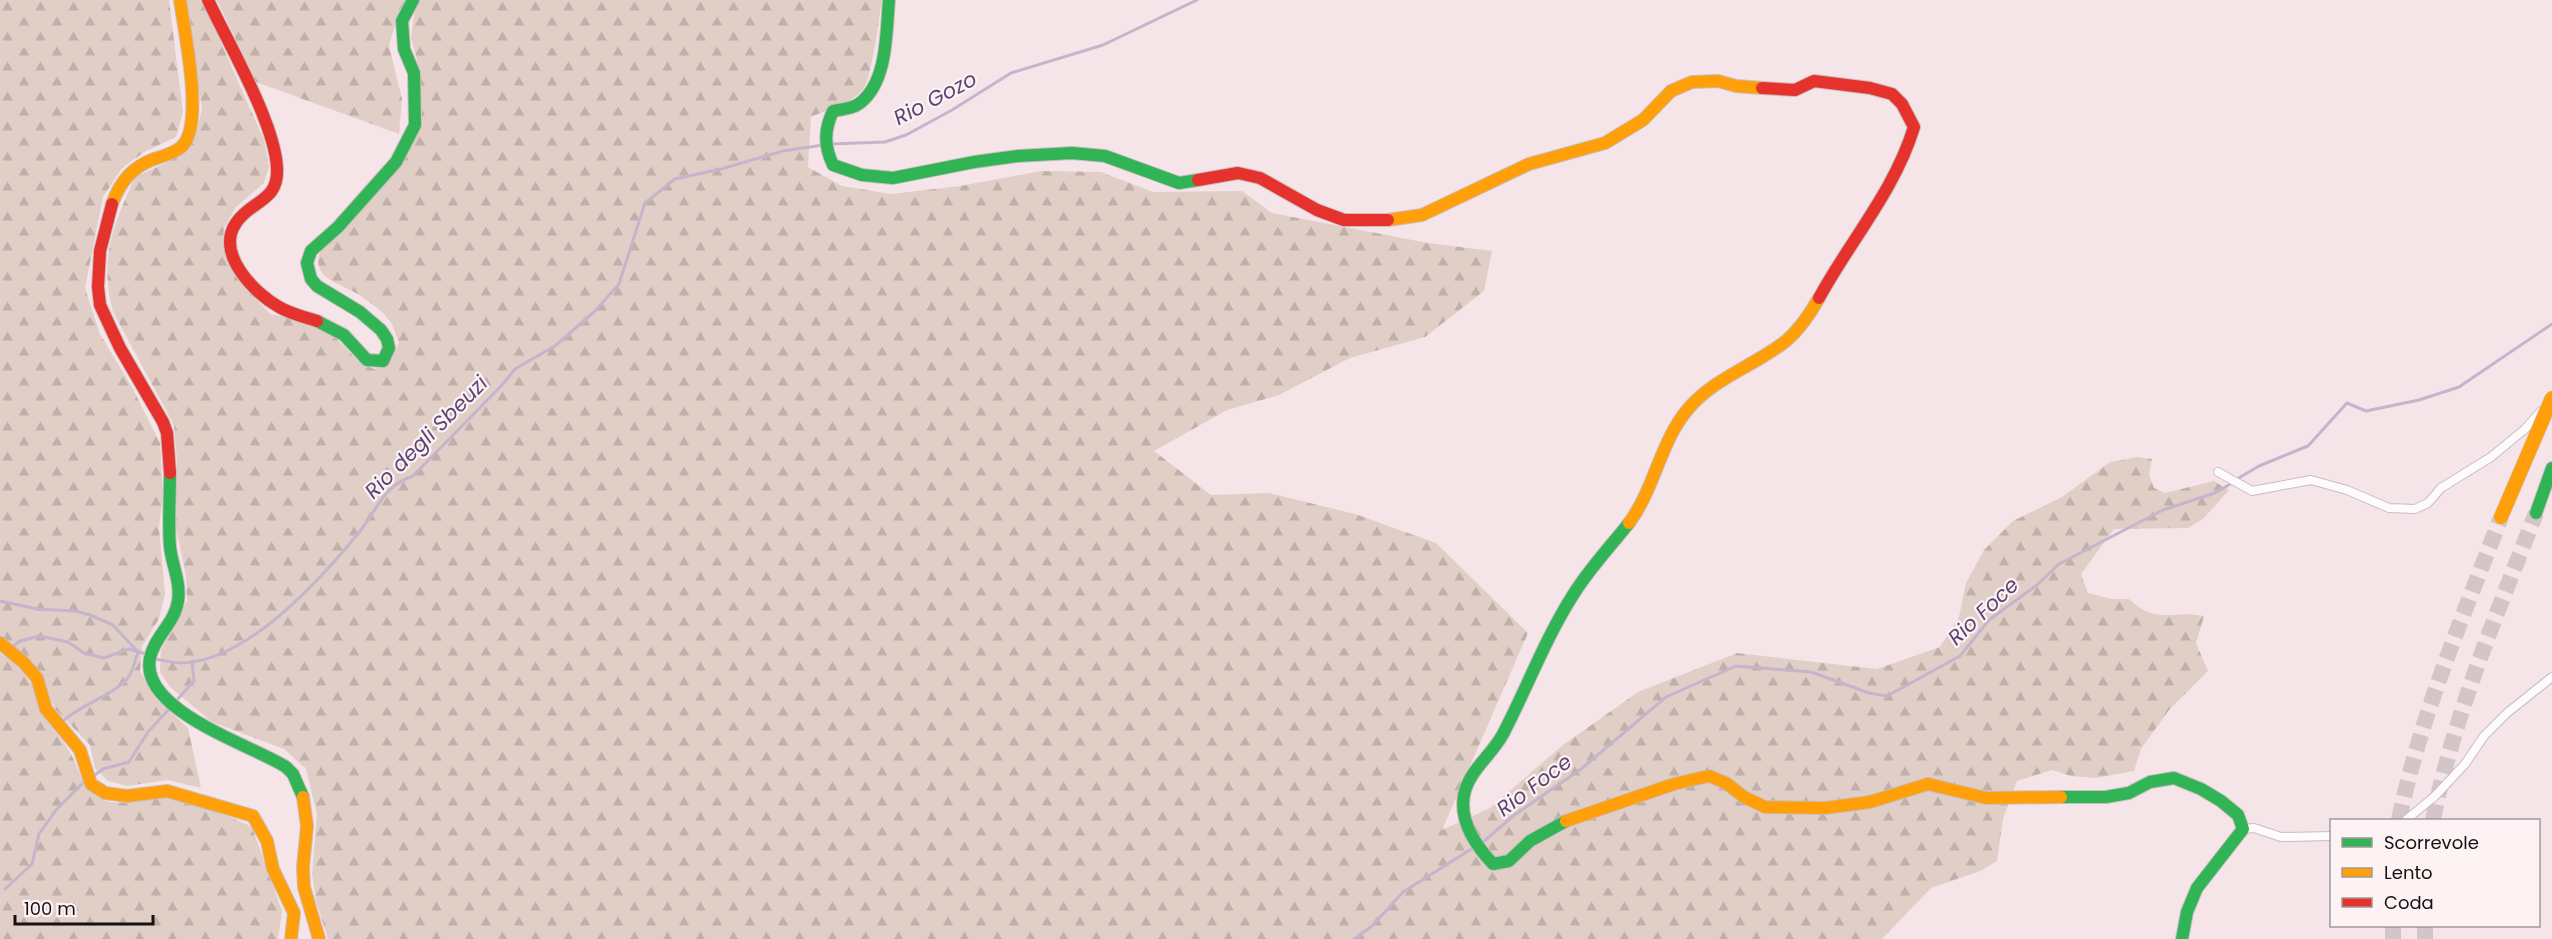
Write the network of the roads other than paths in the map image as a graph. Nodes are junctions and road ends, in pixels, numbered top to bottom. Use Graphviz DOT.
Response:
graph roads {
  1 [pos="180,0"];
  2 [pos="208,0"];
  3 [pos="414,0"];
  4 [pos="889,0"];
  5 [pos="2552,399"];
  6 [pos="2552,468"];
  7 [pos="2218,472"];
  8 [pos="2535,513"];
  9 [pos="2501,517"];
  10 [pos="0,643"];
  11 [pos="2552,677"];
  12 [pos="2407,819"];
  13 [pos="2243,829"];
  14 [pos="2330,836"];
  15 [pos="291,939"];
  16 [pos="318,939"];
  17 [pos="2182,939"];
  1 -- 16 [label="main road"];
  2 -- 3 [label="main road"];
  4 -- 13 [label="main road"];
  5 -- 7 [label="street"];
  5 -- 9 [label="main road, bridge"];
  6 -- 8 [label="main road"];
  10 -- 15 [label="main road"];
  11 -- 12 [label="street"];
  13 -- 14 [label="street"];
  13 -- 17 [label="main road"];
}
